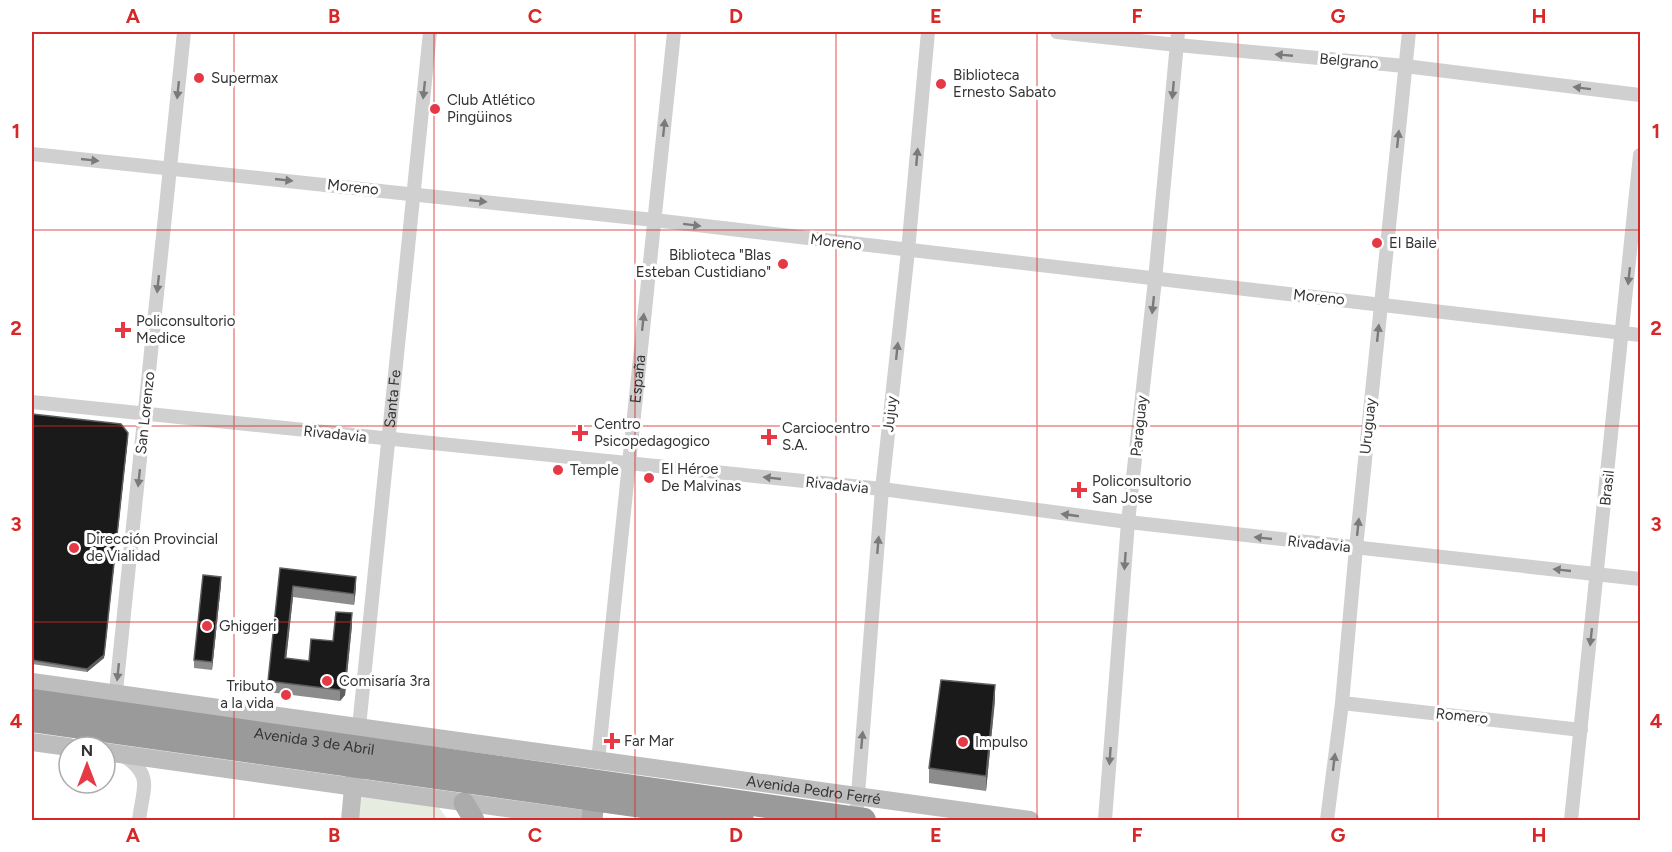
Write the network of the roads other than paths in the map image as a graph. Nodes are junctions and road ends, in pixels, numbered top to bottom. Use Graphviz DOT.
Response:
graph roads {
  1 [pos="184,32"];
  2 [pos="430,32"];
  3 [pos="674,32"];
  4 [pos="928,32"];
  5 [pos="1057,32"];
  6 [pos="1409,32"];
  7 [pos="1177,38"];
  8 [pos="1405,66"];
  9 [pos="1641,96"];
  10 [pos="32,154"];
  11 [pos="1641,155"];
  12 [pos="170,168"];
  13 [pos="414,194"];
  14 [pos="654,220"];
  15 [pos="908,251"];
  16 [pos="1155,280"];
  17 [pos="1382,304"];
  18 [pos="1623,333"];
  19 [pos="1641,335"];
  20 [pos="32,402"];
  21 [pos="146,415"];
  22 [pos="388,440"];
  23 [pos="628,464"];
  24 [pos="882,489"];
  25 [pos="1128,522"];
  26 [pos="1356,548"];
  27 [pos="1598,574"];
  28 [pos="1641,579"];
  29 [pos="32,682"];
  30 [pos="32,701"];
  31 [pos="1342,703"];
  32 [pos="32,720"];
  33 [pos="114,730"];
  34 [pos="1581,730"];
  35 [pos="32,742"];
  36 [pos="57,745"];
  37 [pos="356,757"];
  38 [pos="594,796"];
  39 [pos="469,812"];
  40 [pos="858,815"];
  41 [pos="138,820"];
  42 [pos="350,820"];
  43 [pos="742,820"];
  44 [pos="1030,820"];
  45 [pos="1105,820"];
  46 [pos="1327,820"];
  47 [pos="1571,820"];
  1 -- 12 [label="street, San Lorenzo, one-way"];
  2 -- 13 [label="street, Santa Fe, one-way"];
  14 -- 3 [label="street, España, one-way"];
  15 -- 4 [label="street, Jujuy, one-way"];
  5 -- 7 [label="street, Belgrano"];
  6 -- 8 [label="street, Uruguay"];
  8 -- 7 [label="street, Belgrano, one-way"];
  7 -- 16 [label="street, Paraguay, one-way"];
  9 -- 8 [label="street, Belgrano, one-way"];
  17 -- 8 [label="street, Uruguay, one-way"];
  10 -- 12 [label="street, Moreno, one-way"];
  11 -- 18 [label="street, Brasil, one-way"];
  12 -- 13 [label="street, Moreno, one-way"];
  12 -- 21 [label="street, San Lorenzo, one-way"];
  13 -- 14 [label="street, Moreno, one-way"];
  13 -- 22 [label="street, Santa Fe"];
  14 -- 15 [label="street, Moreno, one-way"];
  23 -- 14 [label="street, España, one-way"];
  15 -- 16 [label="street, Moreno"];
  24 -- 15 [label="street, Jujuy, one-way"];
  16 -- 17 [label="street, Moreno"];
  16 -- 25 [label="street, Paraguay, one-way"];
  17 -- 18 [label="street, Moreno"];
  26 -- 17 [label="street, Uruguay, one-way"];
  18 -- 19 [label="street, Moreno"];
  18 -- 27 [label="street, Brasil"];
  20 -- 21 [label="street, Rivadavia"];
  21 -- 22 [label="street, Rivadavia"];
  21 -- 33 [label="street, San Lorenzo, one-way"];
  22 -- 23 [label="street, Rivadavia"];
  22 -- 37 [label="street, Santa Fe"];
  24 -- 23 [label="street, Rivadavia, one-way"];
  23 -- 38 [label="street, España"];
  25 -- 24 [label="street, Rivadavia, one-way"];
  40 -- 24 [label="street, Jujuy, one-way"];
  26 -- 25 [label="street, Rivadavia, one-way"];
  25 -- 45 [label="street, Paraguay, one-way"];
  27 -- 26 [label="street, Rivadavia, one-way"];
  26 -- 31 [label="street, Uruguay"];
  27 -- 28 [label="street, Rivadavia"];
  27 -- 34 [label="street, Brasil, one-way"];
  29 -- 33 [label="main road, Avenida 3 de Abril"];
  30 -- 33 [label="highway, Avenida 3 de Abril"];
  31 -- 34 [label="street, Romero"];
  46 -- 31 [label="street, Uruguay, one-way"];
  32 -- 33 [label="highway, Avenida 3 de Abril"];
  33 -- 37 [label="highway, Avenida 3 de Abril"];
  33 -- 37 [label="main road, Avenida 3 de Abril"];
  33 -- 41 [label="street"];
  34 -- 47 [label="street, Brasil"];
  35 -- 36 [label="main road"];
  37 -- 38 [label="highway, Avenida 3 de Abril"];
  37 -- 38 [label="main road"];
  37 -- 39 [label="main road, Avenida 3 de Abril"];
  37 -- 42 [label="main road"];
  38 -- 39 [label="main road, Avenida 3 de Abril"];
  38 -- 40 [label="highway, Avenida Pedro Ferré"];
  38 -- 43 [label="highway"];
  40 -- 44 [label="main road, Avenida Pedro Ferré"];
}
